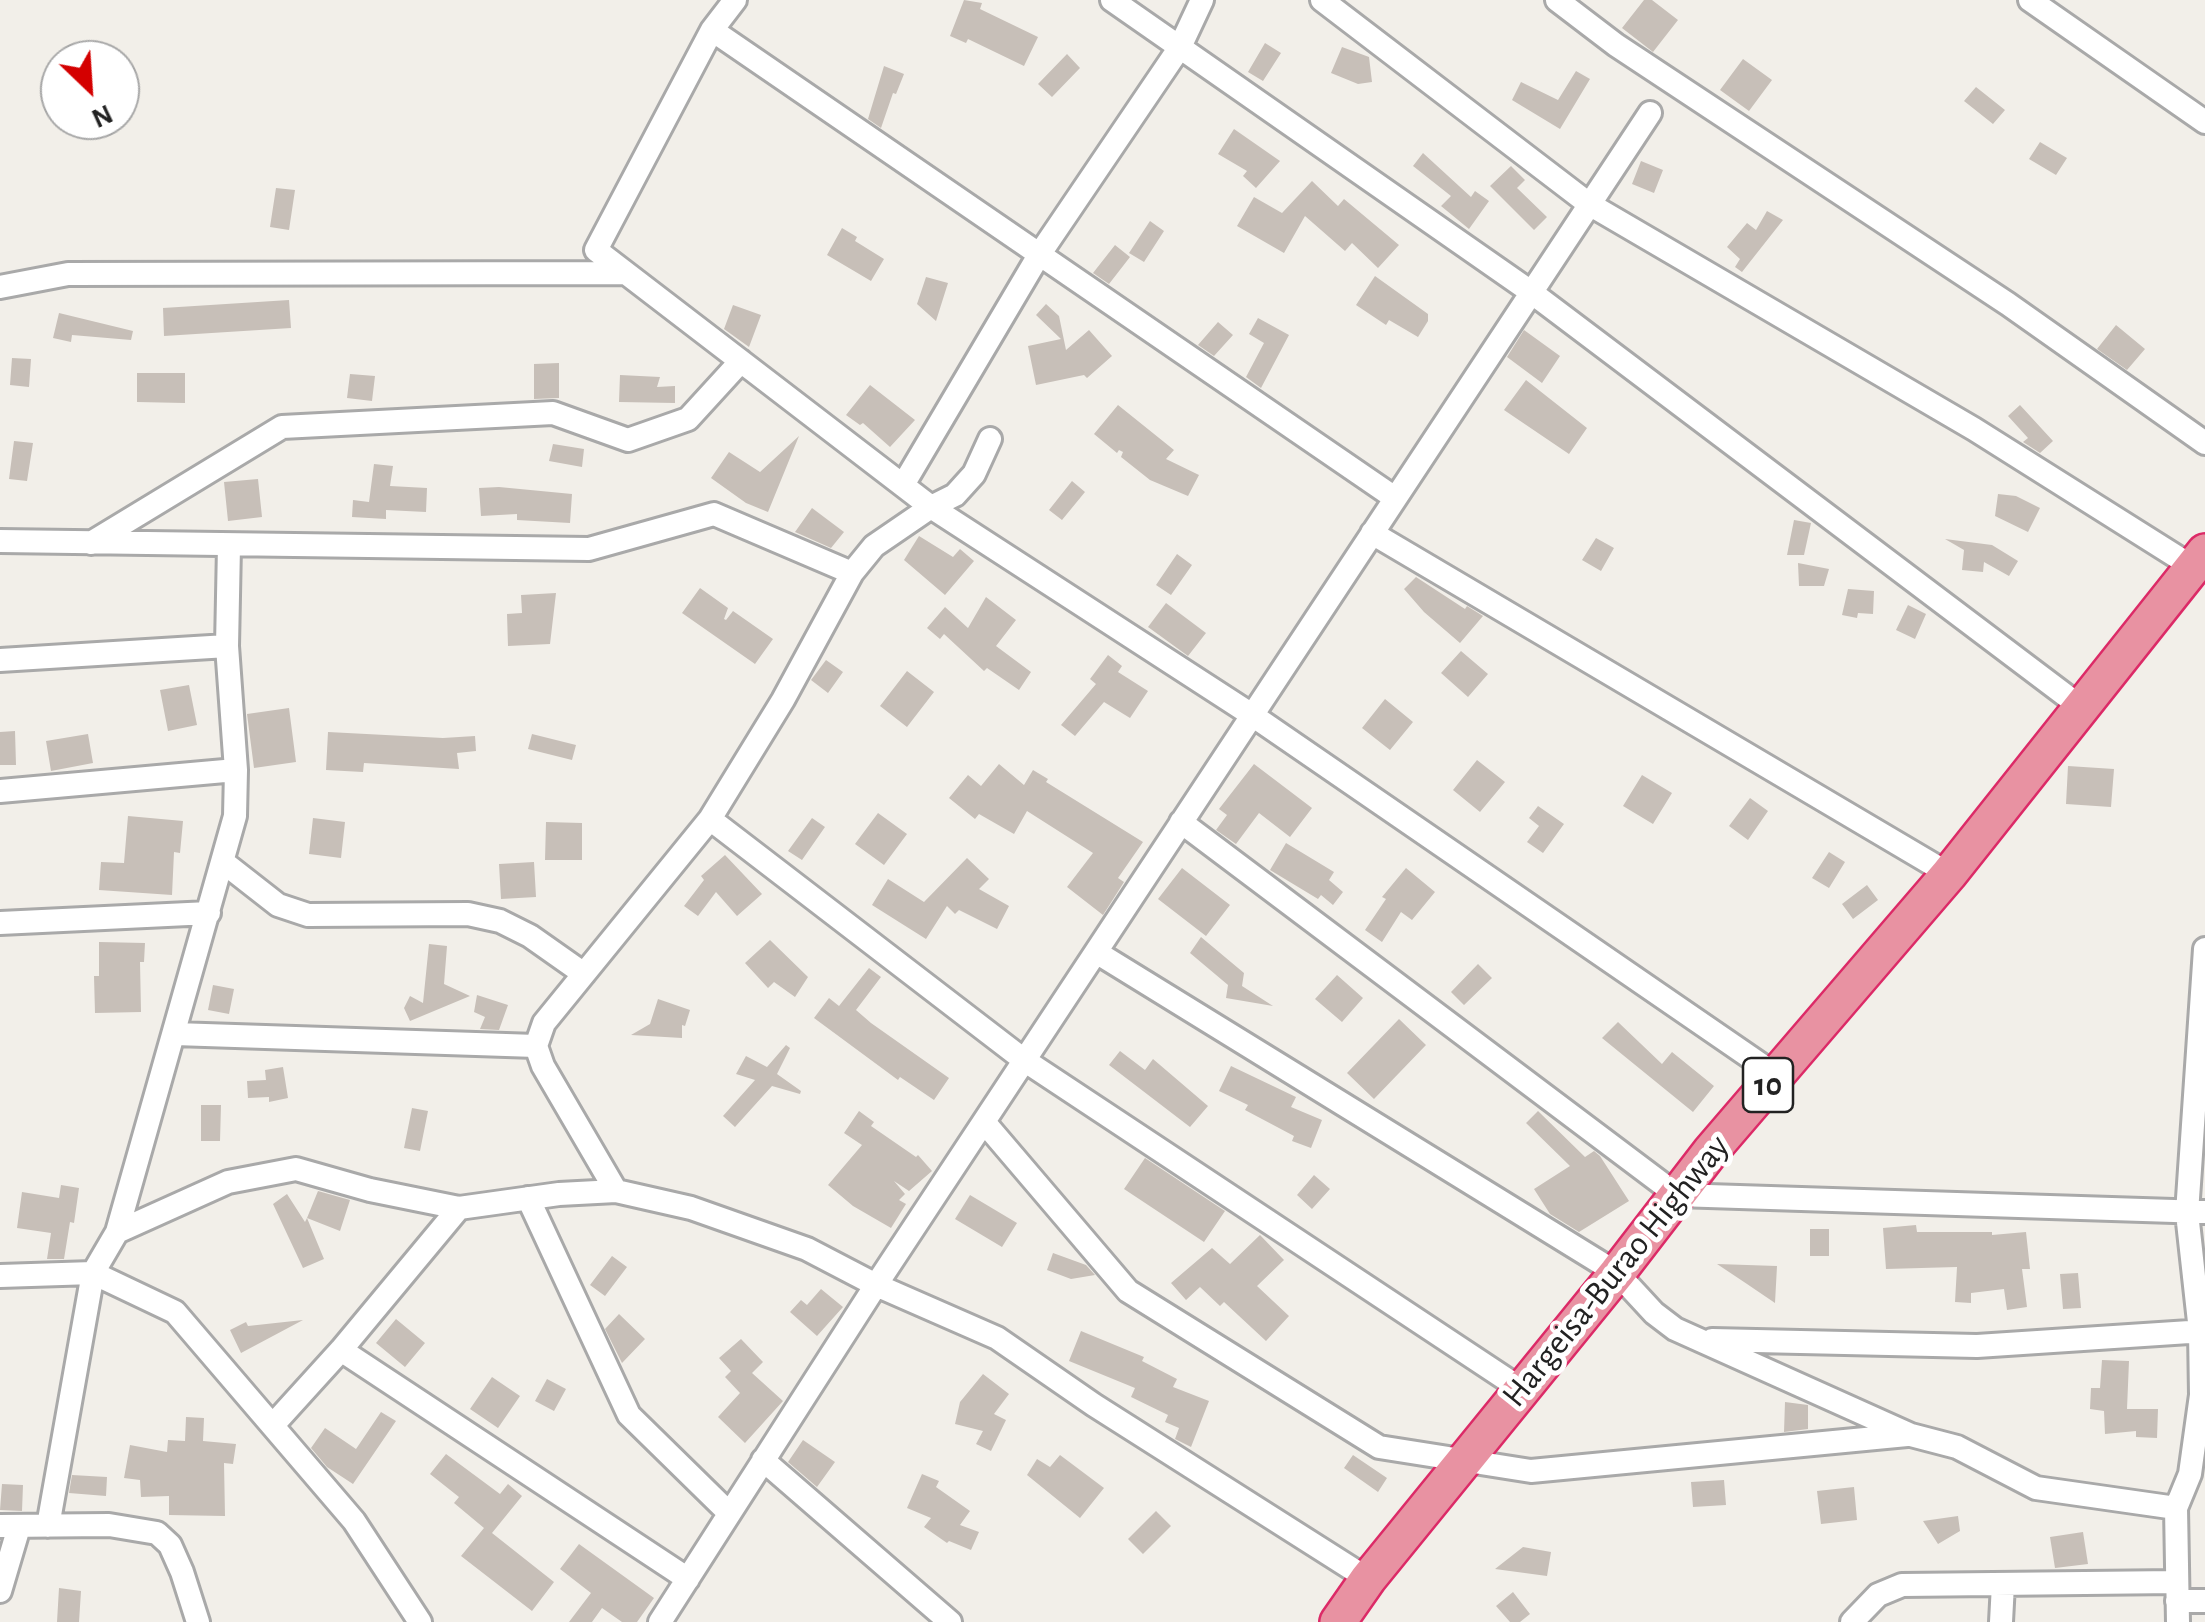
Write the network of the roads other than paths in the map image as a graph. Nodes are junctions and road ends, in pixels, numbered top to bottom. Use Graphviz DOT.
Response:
graph roads {
  1 [pos="735,0"];
  2 [pos="1112,0"];
  3 [pos="1202,0"];
  4 [pos="1322,0"];
  5 [pos="1557,0"];
  6 [pos="2030,0"];
  7 [pos="712,30"];
  8 [pos="1180,47"];
  9 [pos="1650,113"];
  10 [pos="2205,122"];
  11 [pos="1589,204"];
  12 [pos="1039,254"];
  13 [pos="625,273"];
  14 [pos="0,287"];
  15 [pos="1532,292"];
  16 [pos="740,361"];
  17 [pos="990,438"];
  18 [pos="2205,443"];
  19 [pos="903,485"];
  20 [pos="1395,498"];
  21 [pos="931,506"];
  22 [pos="1372,533"];
  23 [pos="0,541"];
  24 [pos="91,543"];
  25 [pos="230,546"];
  26 [pos="2199,560"];
  27 [pos="852,573"];
  28 [pos="227,646"];
  29 [pos="0,660"];
  30 [pos="2081,707"];
  31 [pos="1252,715"];
  32 [pos="236,770"];
  33 [pos="0,791"];
  34 [pos="710,820"];
  35 [pos="1181,822"];
  36 [pos="223,862"];
  37 [pos="1949,874"];
  38 [pos="209,914"];
  39 [pos="0,923"];
  40 [pos="2205,949"];
  41 [pos="1096,952"];
  42 [pos="584,974"];
  43 [pos="174,1034"];
  44 [pos="536,1046"];
  45 [pos="1024,1060"];
  46 [pos="1776,1075"];
  47 [pos="984,1122"];
  48 [pos="616,1191"];
  49 [pos="1677,1195"];
  50 [pos="528,1198"];
  51 [pos="459,1208"];
  52 [pos="2196,1212"];
  53 [pos="117,1232"];
  54 [pos="1617,1272"];
  55 [pos="93,1274"];
  56 [pos="0,1276"];
  57 [pos="876,1285"];
  58 [pos="2203,1331"];
  59 [pos="1698,1339"];
  60 [pos="341,1350"];
  61 [pos="1521,1389"];
  62 [pos="272,1425"];
  63 [pos="1910,1435"];
  64 [pos="763,1460"];
  65 [pos="1464,1460"];
  66 [pos="2197,1474"];
  67 [pos="2176,1508"];
  68 [pos="729,1513"];
  69 [pos="48,1526"];
  70 [pos="9,1527"];
  71 [pos="1368,1578"];
  72 [pos="688,1579"];
  73 [pos="2002,1584"];
  74 [pos="0,1591"];
  75 [pos="2205,1601"];
  76 [pos="2177,1602"];
  77 [pos="1346,1618"];
  78 [pos="198,1622"];
  79 [pos="420,1622"];
  80 [pos="660,1622"];
  81 [pos="950,1622"];
  82 [pos="1852,1622"];
  83 [pos="2001,1622"];
  1 -- 7 [label="street"];
  2 -- 8 [label="street"];
  3 -- 8 [label="street"];
  4 -- 11 [label="street"];
  5 -- 18 [label="street"];
  6 -- 10 [label="street"];
  7 -- 12 [label="street"];
  7 -- 13 [label="street"];
  8 -- 12 [label="street"];
  8 -- 15 [label="street"];
  9 -- 11 [label="street"];
  11 -- 15 [label="street"];
  11 -- 26 [label="street"];
  12 -- 19 [label="street"];
  12 -- 20 [label="street"];
  13 -- 14 [label="street"];
  13 -- 16 [label="street"];
  15 -- 20 [label="street"];
  15 -- 30 [label="street"];
  16 -- 19 [label="street"];
  16 -- 24 [label="street"];
  17 -- 21 [label="street"];
  19 -- 21 [label="street"];
  20 -- 22 [label="street"];
  21 -- 27 [label="street"];
  21 -- 31 [label="street"];
  22 -- 31 [label="street"];
  22 -- 37 [label="street"];
  23 -- 24 [label="street"];
  24 -- 25 [label="street"];
  25 -- 27 [label="street"];
  25 -- 28 [label="street"];
  26 -- 30 [label="highway, Hargeisa-Burao Highway / 10"];
  27 -- 34 [label="street"];
  28 -- 29 [label="street"];
  28 -- 32 [label="street"];
  30 -- 37 [label="highway, Hargeisa-Burao Highway / 10"];
  31 -- 35 [label="street"];
  31 -- 46 [label="street"];
  32 -- 33 [label="street"];
  32 -- 36 [label="street"];
  34 -- 42 [label="street"];
  34 -- 45 [label="street"];
  35 -- 41 [label="street"];
  35 -- 49 [label="street"];
  36 -- 38 [label="street"];
  36 -- 42 [label="street"];
  37 -- 46 [label="highway, Hargeisa-Burao Highway / 10"];
  38 -- 39 [label="street"];
  38 -- 43 [label="street"];
  40 -- 52 [label="street"];
  41 -- 45 [label="street"];
  41 -- 54 [label="street"];
  42 -- 44 [label="street"];
  43 -- 44 [label="street"];
  43 -- 53 [label="street"];
  44 -- 48 [label="street"];
  45 -- 47 [label="street"];
  45 -- 61 [label="street"];
  46 -- 49 [label="highway, Hargeisa-Burao Highway / 10"];
  47 -- 57 [label="street"];
  47 -- 65 [label="street"];
  48 -- 50 [label="street"];
  48 -- 57 [label="street"];
  49 -- 52 [label="street"];
  49 -- 54 [label="highway, Hargeisa-Burao Highway / 10"];
  50 -- 51 [label="street"];
  50 -- 68 [label="street"];
  51 -- 53 [label="street"];
  51 -- 60 [label="street"];
  52 -- 58 [label="street"];
  53 -- 55 [label="street"];
  54 -- 59 [label="street"];
  54 -- 61 [label="highway, Hargeisa-Burao Highway / 10"];
  55 -- 56 [label="street"];
  55 -- 62 [label="street"];
  55 -- 69 [label="street"];
  57 -- 64 [label="street"];
  57 -- 71 [label="street"];
  58 -- 59 [label="street"];
  58 -- 66 [label="street"];
  59 -- 63 [label="street"];
  60 -- 62 [label="street"];
  60 -- 72 [label="street"];
  61 -- 65 [label="highway, Hargeisa-Burao Highway / 10"];
  62 -- 79 [label="street"];
  63 -- 65 [label="street"];
  63 -- 67 [label="street"];
  64 -- 68 [label="street"];
  64 -- 81 [label="street"];
  65 -- 71 [label="highway, Hargeisa-Burao Highway / 10"];
  66 -- 67 [label="street"];
  67 -- 76 [label="street"];
  68 -- 72 [label="street"];
  69 -- 70 [label="street"];
  69 -- 78 [label="street"];
  70 -- 74 [label="street"];
  71 -- 77 [label="highway, Hargeisa-Burao Highway / 10"];
  72 -- 80 [label="street"];
  73 -- 76 [label="street"];
  73 -- 82 [label="street"];
  73 -- 83 [label="street"];
  75 -- 76 [label="street"];
}
